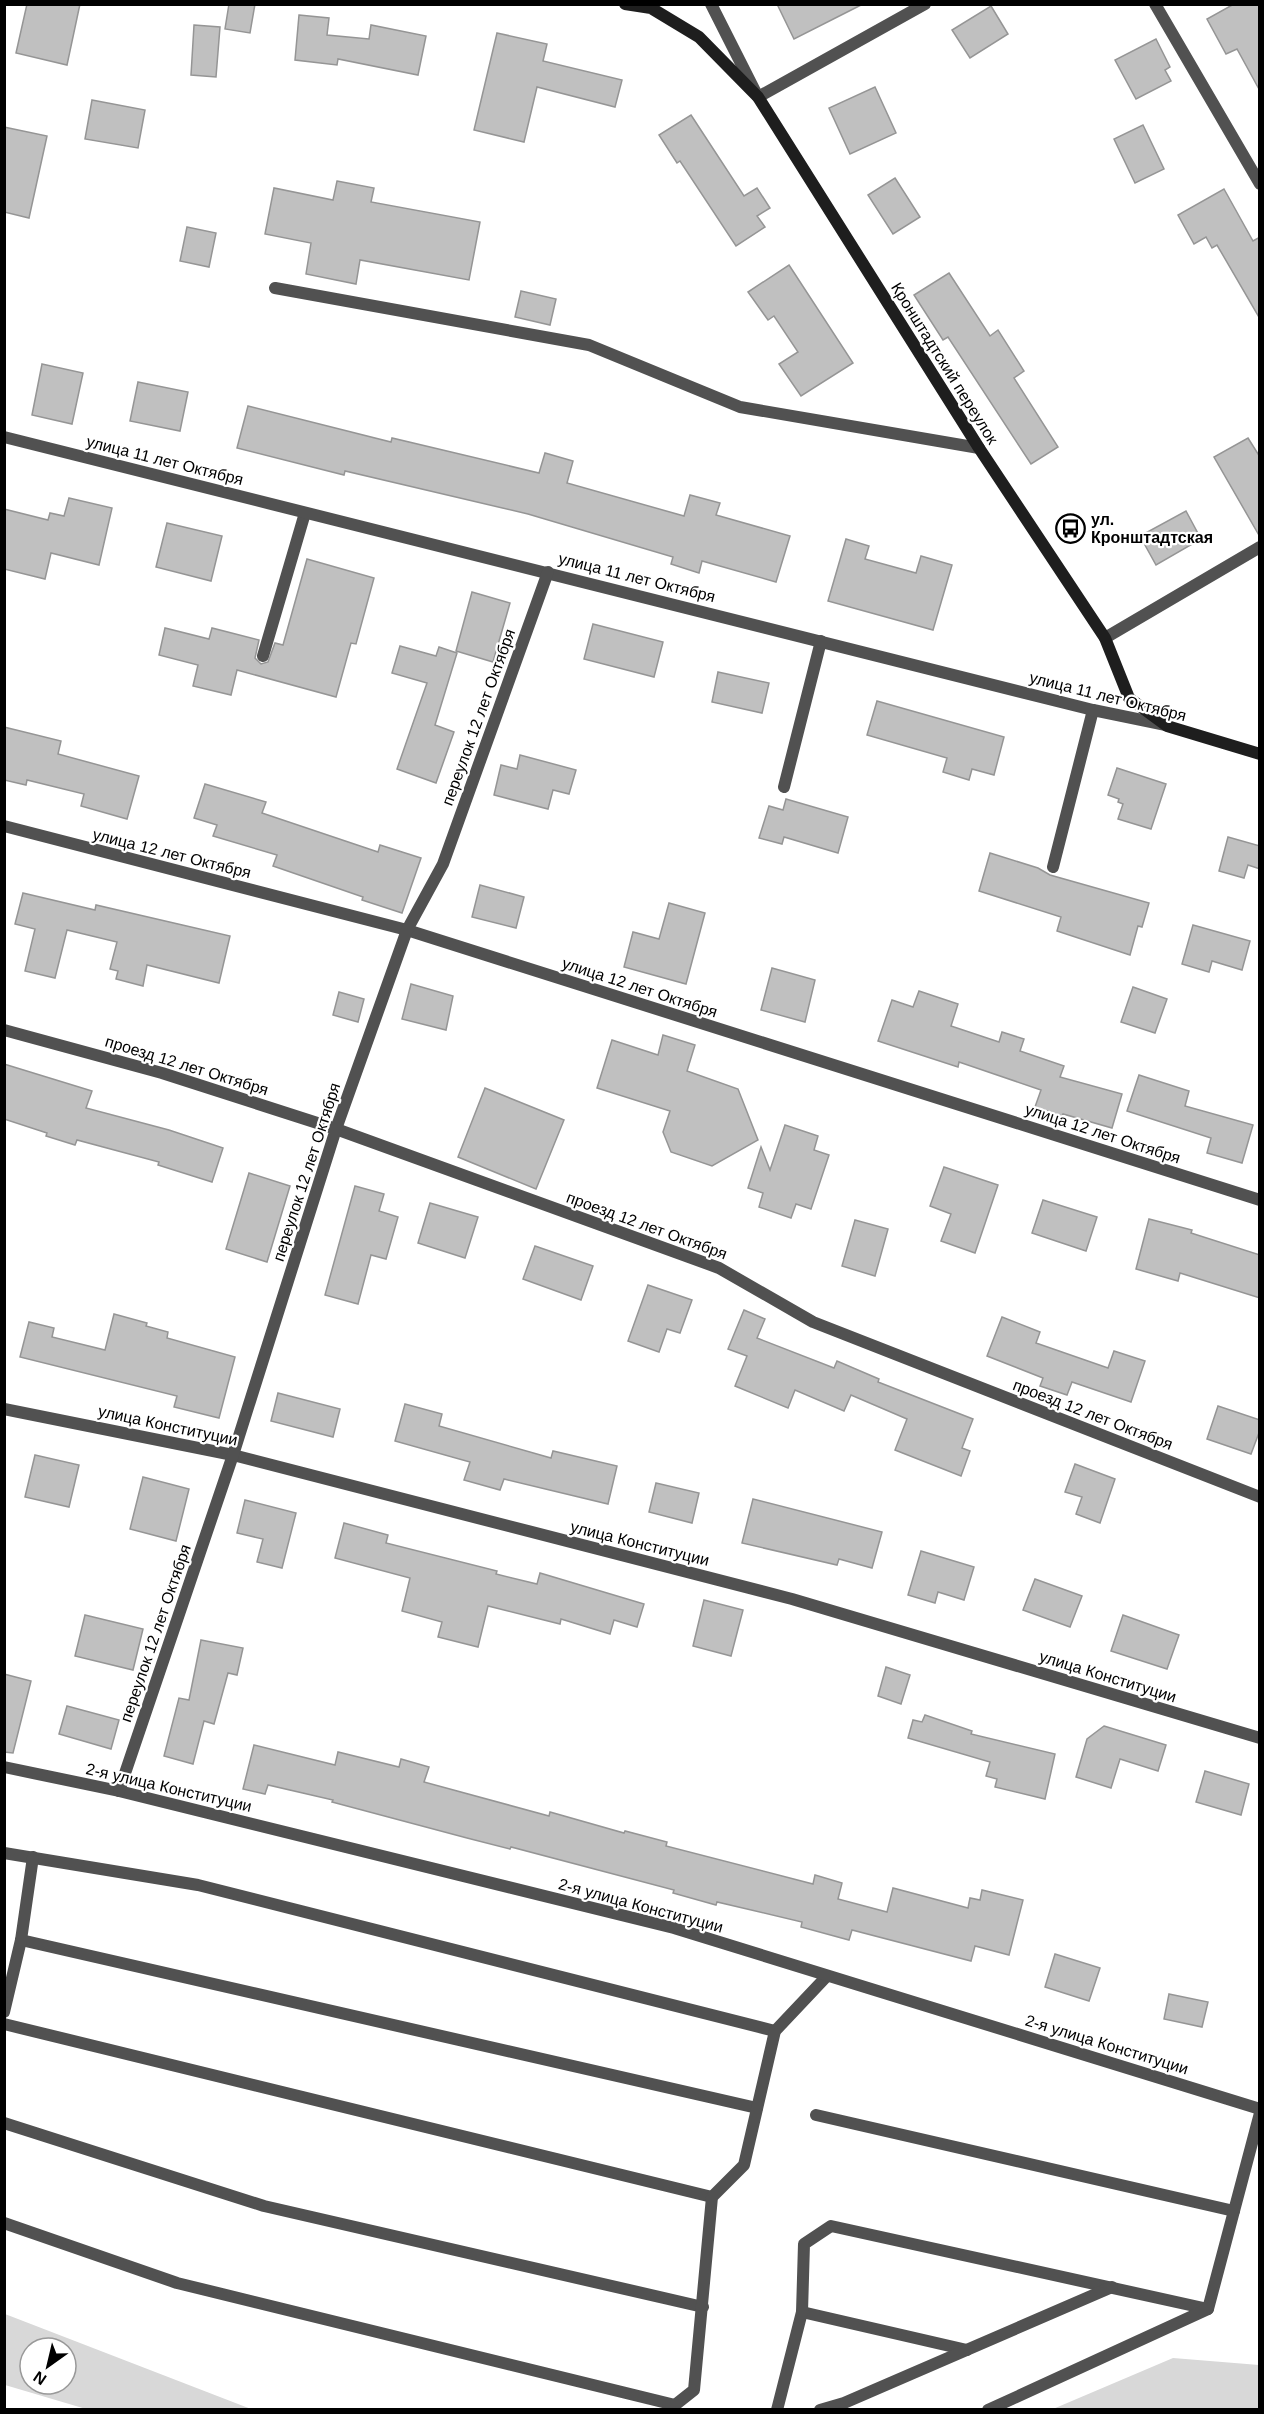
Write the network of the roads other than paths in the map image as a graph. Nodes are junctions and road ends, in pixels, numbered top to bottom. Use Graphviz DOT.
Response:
graph roads {
  1 [pos="625,4"];
  2 [pos="711,4"];
  3 [pos="925,4"];
  4 [pos="1155,4"];
  5 [pos="651,6"];
  6 [pos="758,97"];
  7 [pos="1260,184"];
  8 [pos="275,288"];
  9 [pos="4,437"];
  10 [pos="979,448"];
  11 [pos="305,513"];
  12 [pos="1260,547"];
  13 [pos="548,572"];
  14 [pos="1105,638"];
  15 [pos="820,640"];
  16 [pos="263,656"];
  17 [pos="1093,710"];
  18 [pos="1167,726"];
  19 [pos="1260,754"];
  20 [pos="784,787"];
  21 [pos="4,826"];
  22 [pos="1053,867"];
  23 [pos="407,930"];
  24 [pos="4,1030"];
  25 [pos="336,1129"];
  26 [pos="1260,1200"];
  27 [pos="4,1409"];
  28 [pos="233,1455"];
  29 [pos="1260,1497"];
  30 [pos="1260,1738"];
  31 [pos="4,1767"];
  32 [pos="119,1791"];
  33 [pos="4,1853"];
  34 [pos="33,1857"];
  35 [pos="21,1940"];
  36 [pos="827,1976"];
  37 [pos="4,2012"];
  38 [pos="4,2024"];
  39 [pos="775,2031"];
  40 [pos="758,2108"];
  41 [pos="1260,2111"];
  42 [pos="816,2115"];
  43 [pos="4,2123"];
  44 [pos="712,2197"];
  45 [pos="1234,2211"];
  46 [pos="4,2223"];
  47 [pos="1112,2288"];
  48 [pos="704,2307"];
  49 [pos="1208,2309"];
  50 [pos="802,2312"];
  51 [pos="967,2350"];
  52 [pos="777,2409"];
  53 [pos="820,2409"];
  54 [pos="988,2409"];
  1 -- 5 [label="street"];
  2 -- 6 [label="street, Кронштадтский переулок"];
  3 -- 6 [label="street"];
  4 -- 7 [label="street"];
  5 -- 6 [label="street"];
  6 -- 10 [label="street, Кронштадтский переулок"];
  8 -- 10 [label="street"];
  9 -- 11 [label="street, улица 11 лет Октября"];
  10 -- 14 [label="street, Кронштадтский переулок"];
  11 -- 13 [label="street, улица 11 лет Октября"];
  11 -- 16 [label="street"];
  12 -- 14 [label="street"];
  13 -- 15 [label="street, улица 11 лет Октября"];
  13 -- 23 [label="street, переулок 12 лет Октября"];
  14 -- 18 [label="street, Кронштадтский переулок"];
  15 -- 17 [label="street, улица 11 лет Октября"];
  15 -- 20 [label="street"];
  17 -- 18 [label="street, улица 11 лет Октября"];
  17 -- 22 [label="street"];
  18 -- 19 [label="street, улица 11 лет Октября"];
  21 -- 23 [label="street, улица 12 лет Октября"];
  23 -- 25 [label="street, переулок 12 лет Октября"];
  23 -- 26 [label="street, улица 12 лет Октября"];
  24 -- 25 [label="street, проезд 12 лет Октября"];
  25 -- 28 [label="street, переулок 12 лет Октября"];
  25 -- 29 [label="street, проезд 12 лет Октября"];
  27 -- 28 [label="street, улица Конституции"];
  28 -- 30 [label="street, улица Конституции"];
  28 -- 32 [label="street, переулок 12 лет Октября"];
  31 -- 32 [label="street, 2-я улица Конституции"];
  32 -- 36 [label="street, 2-я улица Конституции"];
  33 -- 34 [label="street"];
  34 -- 35 [label="street"];
  34 -- 39 [label="street"];
  35 -- 37 [label="street"];
  35 -- 40 [label="street"];
  36 -- 39 [label="street"];
  36 -- 41 [label="street, 2-я улица Конституции"];
  38 -- 44 [label="street"];
  39 -- 40 [label="street"];
  40 -- 44 [label="street"];
  41 -- 45 [label="street"];
  42 -- 45 [label="street"];
  43 -- 48 [label="street"];
  44 -- 48 [label="street"];
  45 -- 49 [label="street"];
  46 -- 48 [label="street"];
  47 -- 49 [label="street"];
  47 -- 50 [label="street"];
  47 -- 51 [label="street"];
  49 -- 54 [label="street"];
  50 -- 51 [label="street"];
  50 -- 52 [label="street"];
  51 -- 53 [label="street"];
}
